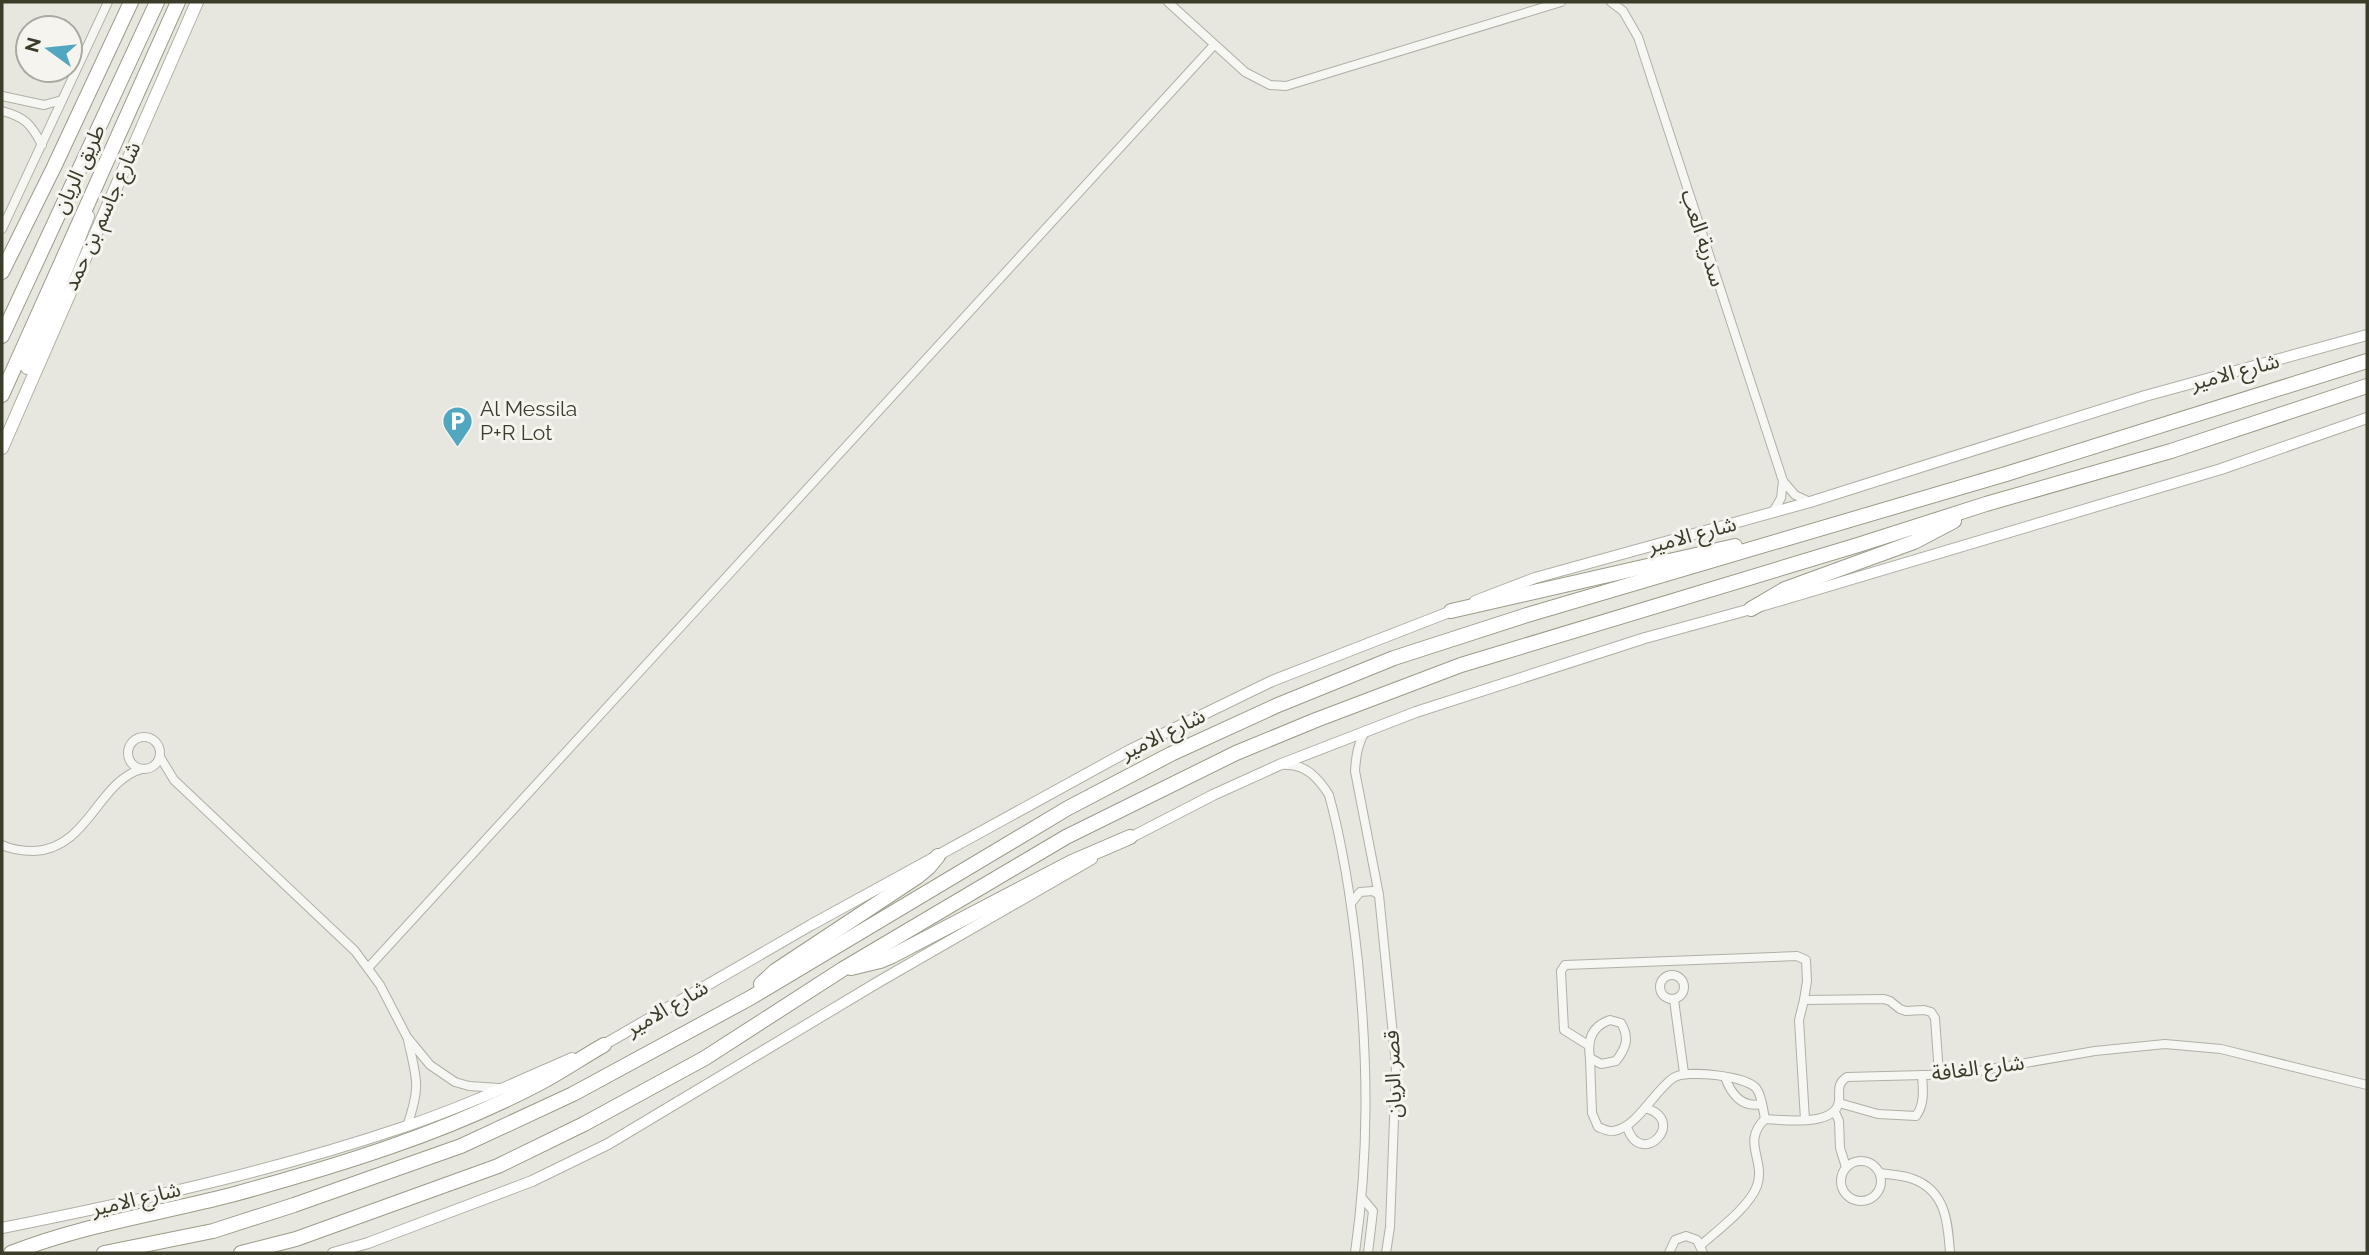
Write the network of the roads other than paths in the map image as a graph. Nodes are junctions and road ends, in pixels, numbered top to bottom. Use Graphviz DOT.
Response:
graph roads {
  1 [pos="108,2"];
  2 [pos="131,2"];
  3 [pos="157,2"];
  4 [pos="178,2"];
  5 [pos="197,2"];
  6 [pos="1168,2"];
  7 [pos="1561,2"];
  8 [pos="1611,2"];
  9 [pos="1214,45"];
  10 [pos="2,96"];
  11 [pos="62,100"];
  12 [pos="2,111"];
  13 [pos="42,145"];
  14 [pos="90,200"];
  15 [pos="2,229"];
  16 [pos="2,272"];
  17 [pos="2367,335"];
  18 [pos="2,336"];
  19 [pos="2367,361"];
  20 [pos="2367,386"];
  21 [pos="2,395"];
  22 [pos="2367,418"];
  23 [pos="8,432"];
  24 [pos="2,448"];
  25 [pos="1783,481"];
  26 [pos="1810,502"];
  27 [pos="1986,504"];
  28 [pos="1773,512"];
  29 [pos="1785,539"];
  30 [pos="1751,609"];
  31 [pos="1451,611"];
  32 [pos="1367,730"];
  33 [pos="160,757"];
  34 [pos="129,759"];
  35 [pos="1279,765"];
  36 [pos="145,769"];
  37 [pos="121,780"];
  38 [pos="174,780"];
  39 [pos="1130,837"];
  40 [pos="2,845"];
  41 [pos="938,856"];
  42 [pos="1379,895"];
  43 [pos="1352,902"];
  44 [pos="368,968"];
  45 [pos="843,968"];
  46 [pos="750,998"];
  47 [pos="1674,1000"];
  48 [pos="1804,1000"];
  49 [pos="407,1037"];
  50 [pos="604,1045"];
  51 [pos="1588,1045"];
  52 [pos="1590,1058"];
  53 [pos="1684,1073"];
  54 [pos="1939,1074"];
  55 [pos="1922,1075"];
  56 [pos="1725,1077"];
  57 [pos="2367,1085"];
  58 [pos="500,1088"];
  59 [pos="1761,1104"];
  60 [pos="1837,1107"];
  61 [pos="1645,1108"];
  62 [pos="1765,1119"];
  63 [pos="1805,1120"];
  64 [pos="407,1126"];
  65 [pos="1627,1127"];
  66 [pos="1846,1167"];
  67 [pos="1880,1173"];
  68 [pos="1363,1198"];
  69 [pos="2,1228"];
  70 [pos="1702,1249"];
  71 [pos="11,1253"];
  72 [pos="104,1253"];
  73 [pos="241,1253"];
  74 [pos="332,1253"];
  75 [pos="1355,1253"];
  76 [pos="1368,1253"];
  77 [pos="1386,1253"];
  78 [pos="1669,1253"];
  79 [pos="1950,1253"];
  1 -- 11 [label="street, طريق الريان"];
  2 -- 16 [label="highway, طريق الريان"];
  3 -- 18 [label="highway, طريق الريان"];
  4 -- 14 [label="highway"];
  5 -- 23 [label="main road, شارع جاسم بن حمد"];
  6 -- 9 [label="street"];
  7 -- 9 [label="street"];
  8 -- 25 [label="street, سدرية العب"];
  9 -- 44 [label="street"];
  10 -- 11 [label="street"];
  11 -- 13 [label="street, طريق الريان"];
  12 -- 13 [label="street"];
  13 -- 15 [label="street, طريق الريان"];
  14 -- 21 [label="highway"];
  14 -- 23 [label="main road"];
  17 -- 26 [label="main road, شارع الامير"];
  19 -- 29 [label="highway, شارع الامير"];
  20 -- 27 [label="highway"];
  22 -- 30 [label="main road"];
  23 -- 24 [label="main road"];
  25 -- 26 [label="street"];
  25 -- 28 [label="street"];
  26 -- 28 [label="main road, شارع الامير"];
  27 -- 30 [label="highway"];
  27 -- 45 [label="highway"];
  28 -- 31 [label="main road, شارع الامير"];
  29 -- 31 [label="highway"];
  29 -- 46 [label="highway, شارع الامير"];
  30 -- 32 [label="main road"];
  31 -- 41 [label="main road, شارع الامير"];
  32 -- 35 [label="main road"];
  32 -- 42 [label="street, قصر الريان"];
  33 -- 34 [label="street"];
  33 -- 36 [label="street"];
  33 -- 38 [label="street"];
  34 -- 36 [label="street"];
  34 -- 37 [label="street"];
  35 -- 39 [label="main road"];
  35 -- 43 [label="street, قصر الريان"];
  36 -- 37 [label="street"];
  36 -- 38 [label="street"];
  37 -- 40 [label="street"];
  38 -- 44 [label="street"];
  39 -- 45 [label="highway"];
  39 -- 74 [label="main road"];
  41 -- 46 [label="highway"];
  41 -- 50 [label="main road, شارع الامير"];
  42 -- 43 [label="street"];
  42 -- 77 [label="street, قصر الريان"];
  43 -- 68 [label="street, قصر الريان"];
  44 -- 49 [label="street"];
  45 -- 73 [label="highway"];
  46 -- 72 [label="highway, شارع الامير"];
  47 -- 53 [label="street"];
  48 -- 51 [label="street"];
  48 -- 54 [label="street"];
  48 -- 63 [label="street"];
  49 -- 58 [label="street"];
  49 -- 64 [label="street"];
  50 -- 58 [label="main road, شارع الامير"];
  50 -- 71 [label="highway"];
  51 -- 52 [label="street"];
  51 -- 52 [label="street"];
  52 -- 65 [label="street"];
  53 -- 56 [label="street"];
  53 -- 61 [label="street"];
  54 -- 55 [label="street, شارع الغافة"];
  54 -- 57 [label="street, شارع الغافة"];
  55 -- 60 [label="street, شارع الغافة"];
  55 -- 60 [label="street"];
  56 -- 59 [label="street"];
  56 -- 59 [label="street"];
  58 -- 64 [label="main road, شارع الامير"];
  59 -- 62 [label="street"];
  60 -- 63 [label="street"];
  60 -- 66 [label="street"];
  61 -- 65 [label="street"];
  61 -- 65 [label="street"];
  62 -- 63 [label="street"];
  62 -- 70 [label="street"];
  64 -- 69 [label="main road, شارع الامير"];
  66 -- 67 [label="street"];
  66 -- 67 [label="street"];
  67 -- 79 [label="street"];
  68 -- 75 [label="street, قصر الريان"];
  68 -- 76 [label="street"];
  70 -- 78 [label="street"];
}
